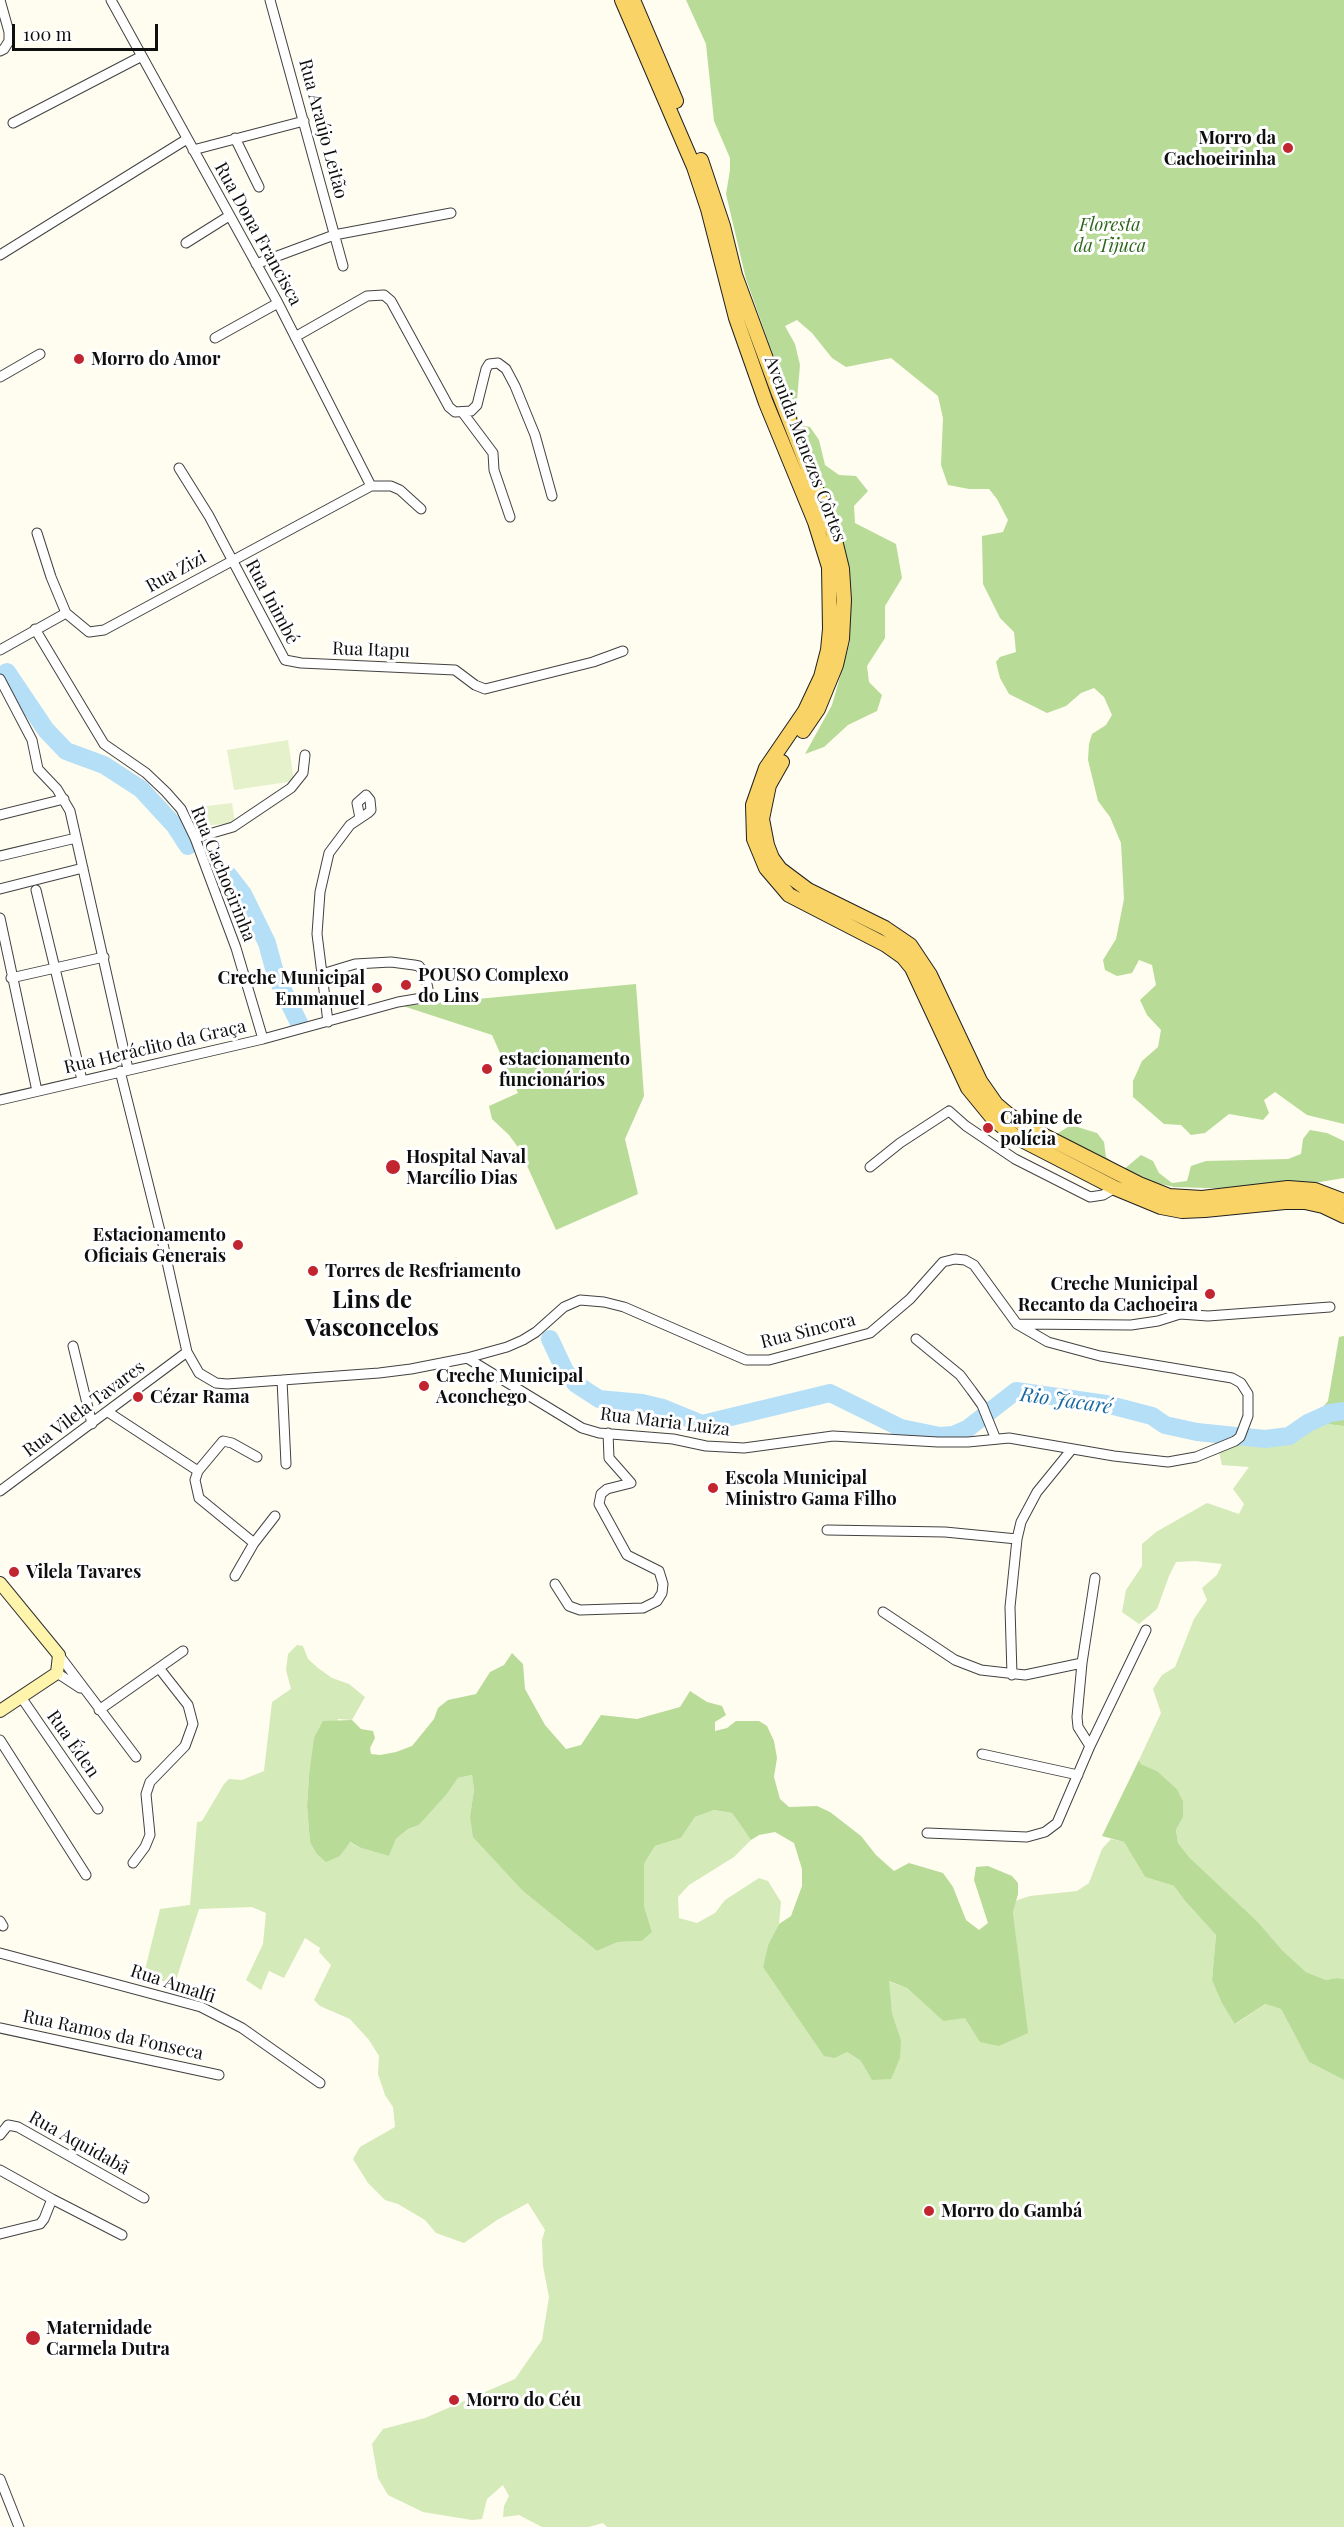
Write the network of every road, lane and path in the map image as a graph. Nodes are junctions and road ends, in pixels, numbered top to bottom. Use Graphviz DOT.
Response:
graph roads {
  1 [pos="0,0"];
  2 [pos="111,0"];
  3 [pos="270,0"];
  4 [pos="622,0"];
  5 [pos="633,0"];
  6 [pos="0,51"];
  7 [pos="142,56"];
  8 [pos="304,121"];
  9 [pos="13,123"];
  10 [pos="235,138"];
  11 [pos="187,139"];
  12 [pos="193,150"];
  13 [pos="259,187"];
  14 [pos="450,213"];
  15 [pos="229,216"];
  16 [pos="334,235"];
  17 [pos="186,243"];
  18 [pos="0,255"];
  19 [pos="256,264"];
  20 [pos="343,266"];
  21 [pos="278,303"];
  22 [pos="295,337"];
  23 [pos="215,338"];
  24 [pos="40,354"];
  25 [pos="0,377"];
  26 [pos="463,413"];
  27 [pos="178,468"];
  28 [pos="371,486"];
  29 [pos="552,496"];
  30 [pos="422,509"];
  31 [pos="510,517"];
  32 [pos="37,533"];
  33 [pos="231,560"];
  34 [pos="66,613"];
  35 [pos="35,629"];
  36 [pos="0,650"];
  37 [pos="623,651"];
  38 [pos="285,660"];
  39 [pos="0,679"];
  40 [pos="305,754"];
  41 [pos="64,799"];
  42 [pos="0,815"];
  43 [pos="360,818"];
  44 [pos="76,838"];
  45 [pos="195,838"];
  46 [pos="0,856"];
  47 [pos="83,868"];
  48 [pos="0,889"];
  49 [pos="36,890"];
  50 [pos="0,918"];
  51 [pos="104,957"];
  52 [pos="56,969"];
  53 [pos="322,974"];
  54 [pos="11,978"];
  55 [pos="328,1022"];
  56 [pos="263,1039"];
  57 [pos="124,1070"];
  58 [pos="82,1080"];
  59 [pos="38,1091"];
  60 [pos="0,1100"];
  61 [pos="870,1167"];
  62 [pos="1115,1188"];
  63 [pos="1344,1201"];
  64 [pos="1344,1216"];
  65 [pos="1330,1307"];
  66 [pos="1017,1324"];
  67 [pos="916,1340"];
  68 [pos="73,1346"];
  69 [pos="187,1352"];
  70 [pos="467,1358"];
  71 [pos="282,1380"];
  72 [pos="108,1412"];
  73 [pos="92,1424"];
  74 [pos="608,1433"];
  75 [pos="995,1437"];
  76 [pos="1240,1437"];
  77 [pos="1072,1449"];
  78 [pos="257,1457"];
  79 [pos="286,1464"];
  80 [pos="198,1471"];
  81 [pos="0,1491"];
  82 [pos="274,1516"];
  83 [pos="827,1530"];
  84 [pos="1017,1539"];
  85 [pos="254,1543"];
  86 [pos="235,1576"];
  87 [pos="1095,1578"];
  88 [pos="0,1583"];
  89 [pos="555,1584"];
  90 [pos="882,1612"];
  91 [pos="1146,1630"];
  92 [pos="183,1651"];
  93 [pos="59,1655"];
  94 [pos="1082,1663"];
  95 [pos="159,1668"];
  96 [pos="57,1673"];
  97 [pos="1012,1675"];
  98 [pos="85,1691"];
  99 [pos="21,1697"];
  100 [pos="99,1710"];
  101 [pos="0,1711"];
  102 [pos="0,1740"];
  103 [pos="1090,1746"];
  104 [pos="982,1754"];
  105 [pos="136,1757"];
  106 [pos="1078,1775"];
  107 [pos="98,1809"];
  108 [pos="927,1833"];
  109 [pos="133,1863"];
  110 [pos="86,1875"];
  111 [pos="0,1953"];
  112 [pos="0,2028"];
  113 [pos="219,2075"];
  114 [pos="320,2083"];
  115 [pos="0,2134"];
  116 [pos="0,2170"];
  117 [pos="144,2198"];
  118 [pos="52,2199"];
  119 [pos="0,2234"];
  120 [pos="122,2235"];
  121 [pos="0,2479"];
  122 [pos="19,2527"];
  1 -- 6 [label="street"];
  2 -- 7 [label="street, Rua Dona Francisca"];
  3 -- 8 [label="street, Rua Araújo Leitão"];
  4 -- 62 [label="main road, Avenida Menezes Côrtes"];
  5 -- 63 [label="main road, Avenida Menezes Côrtes"];
  7 -- 9 [label="street"];
  7 -- 11 [label="street, Rua Dona Francisca"];
  8 -- 10 [label="street"];
  8 -- 16 [label="street, Rua Araújo Leitão"];
  10 -- 12 [label="street"];
  10 -- 13 [label="street"];
  11 -- 12 [label="street, Rua Dona Francisca"];
  11 -- 18 [label="street"];
  12 -- 15 [label="street, Rua Dona Francisca"];
  14 -- 16 [label="street"];
  15 -- 17 [label="street"];
  15 -- 19 [label="street, Rua Dona Francisca"];
  16 -- 19 [label="street"];
  16 -- 20 [label="street, Rua Araújo Leitão"];
  19 -- 21 [label="street, Rua Dona Francisca"];
  21 -- 22 [label="street, Rua Dona Francisca"];
  21 -- 23 [label="street"];
  22 -- 26 [label="street"];
  22 -- 28 [label="street, Rua Dona Francisca"];
  24 -- 25 [label="street"];
  26 -- 29 [label="street"];
  26 -- 31 [label="street"];
  27 -- 33 [label="street, Rua Inimbé"];
  28 -- 30 [label="street"];
  28 -- 33 [label="street, Rua Zizi"];
  32 -- 34 [label="street"];
  33 -- 34 [label="street, Rua Zizi"];
  33 -- 38 [label="street, Rua Inimbé"];
  34 -- 35 [label="street"];
  35 -- 36 [label="street"];
  35 -- 45 [label="street, Rua Cachoeirinha"];
  37 -- 38 [label="street, Rua Itapu"];
  39 -- 41 [label="street"];
  40 -- 45 [label="street"];
  41 -- 42 [label="street"];
  41 -- 44 [label="street"];
  43 -- 53 [label="street"];
  44 -- 46 [label="street"];
  44 -- 47 [label="street"];
  45 -- 56 [label="street, Rua Cachoeirinha"];
  47 -- 48 [label="street"];
  47 -- 51 [label="street"];
  49 -- 52 [label="street"];
  50 -- 54 [label="street"];
  51 -- 52 [label="street"];
  51 -- 57 [label="street"];
  52 -- 54 [label="street"];
  52 -- 58 [label="street"];
  53 -- 55 [label="street"];
  53 -- 55 [label="street, Rua Heráclito da Graça"];
  54 -- 59 [label="street"];
  55 -- 56 [label="street, Rua Heráclito da Graça"];
  56 -- 57 [label="street, Rua Heráclito da Graça"];
  57 -- 58 [label="street, Rua Heráclito da Graça"];
  57 -- 69 [label="street"];
  58 -- 59 [label="street, Rua Heráclito da Graça"];
  59 -- 60 [label="street, Rua Heráclito da Graça"];
  61 -- 62 [label="street"];
  62 -- 64 [label="main road, Avenida Menezes Côrtes"];
  65 -- 66 [label="street"];
  66 -- 70 [label="street, Rua Sincora"];
  66 -- 76 [label="street, Rua Sincora"];
  67 -- 75 [label="street"];
  68 -- 73 [label="street"];
  69 -- 71 [label="street"];
  69 -- 72 [label="street, Rua Vilela Tavares"];
  70 -- 71 [label="street"];
  70 -- 74 [label="street, Rua Maria Luiza"];
  71 -- 79 [label="street"];
  72 -- 73 [label="street, Rua Vilela Tavares"];
  72 -- 80 [label="street"];
  73 -- 81 [label="street, Rua Vilela Tavares"];
  74 -- 75 [label="street, Rua Maria Luiza"];
  74 -- 89 [label="street"];
  75 -- 77 [label="street, Rua Maria Luiza"];
  76 -- 77 [label="street, Rua Maria Luiza"];
  77 -- 84 [label="street"];
  78 -- 80 [label="street"];
  80 -- 85 [label="street"];
  82 -- 85 [label="street"];
  83 -- 84 [label="street"];
  84 -- 97 [label="street"];
  85 -- 86 [label="street"];
  87 -- 94 [label="street"];
  88 -- 93 [label="street"];
  90 -- 97 [label="street"];
  91 -- 103 [label="street"];
  92 -- 95 [label="street"];
  93 -- 96 [label="street"];
  93 -- 98 [label="street"];
  94 -- 97 [label="street"];
  94 -- 103 [label="street"];
  95 -- 100 [label="street"];
  95 -- 109 [label="street"];
  96 -- 98 [label="street"];
  96 -- 99 [label="street"];
  98 -- 100 [label="street"];
  99 -- 101 [label="street"];
  99 -- 107 [label="street, Rua Éden"];
  100 -- 105 [label="street"];
  102 -- 110 [label="street"];
  103 -- 106 [label="street"];
  104 -- 106 [label="street"];
  106 -- 108 [label="street"];
  111 -- 114 [label="street, Rua Amalfi"];
  112 -- 113 [label="street, Rua Ramos da Fonseca"];
  115 -- 117 [label="street, Rua Aquidabã"];
  116 -- 118 [label="street"];
  118 -- 119 [label="street"];
  118 -- 120 [label="street"];
  121 -- 122 [label="street"];
}
